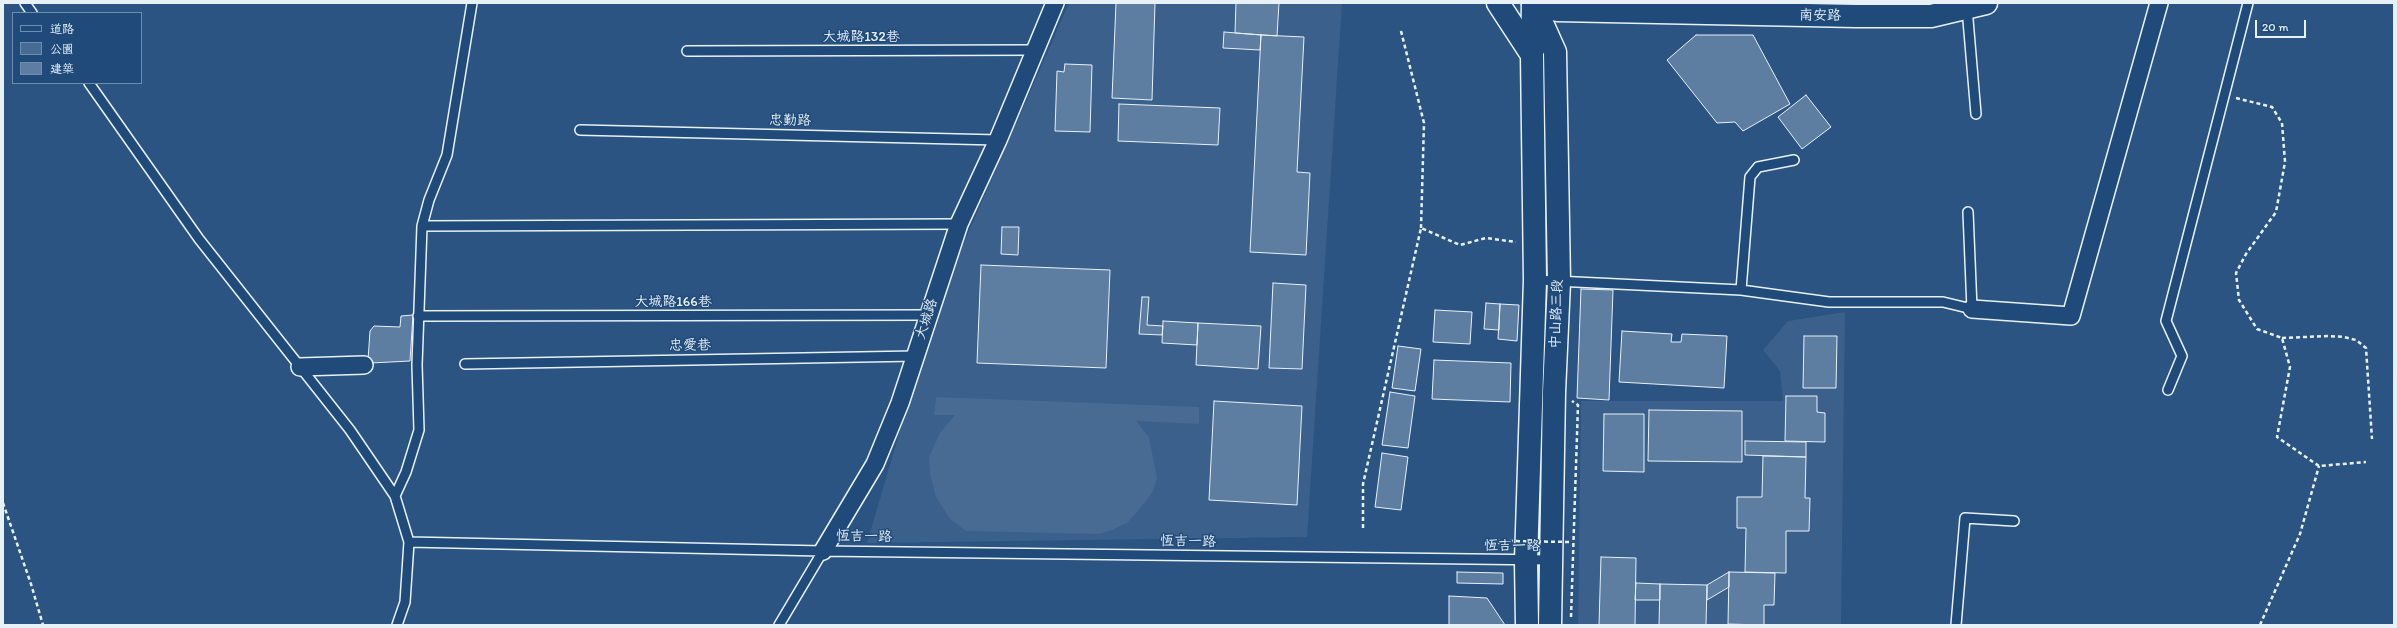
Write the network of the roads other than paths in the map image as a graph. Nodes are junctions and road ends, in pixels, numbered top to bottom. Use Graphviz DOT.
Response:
graph roads {
  1 [pos="25,3"];
  2 [pos="472,3"];
  3 [pos="1055,3"];
  4 [pos="1498,3"];
  5 [pos="1533,3"];
  6 [pos="2159,3"];
  7 [pos="2248,3"];
  8 [pos="1977,5"];
  9 [pos="1557,6"];
  10 [pos="31,12"];
  11 [pos="1035,50"];
  12 [pos="687,51"];
  13 [pos="1555,52"];
  14 [pos="1532,55"];
  15 [pos="90,84"];
  16 [pos="1976,114"];
  17 [pos="580,130"];
  18 [pos="998,140"];
  19 [pos="1794,160"];
  20 [pos="1968,212"];
  21 [pos="960,224"];
  22 [pos="422,226"];
  23 [pos="1535,280"];
  24 [pos="1559,282"];
  25 [pos="1741,290"];
  26 [pos="1972,308"];
  27 [pos="928,315"];
  28 [pos="418,316"];
  29 [pos="916,356"];
  30 [pos="465,364"];
  31 [pos="364,365"];
  32 [pos="300,367"];
  33 [pos="2168,390"];
  34 [pos="395,496"];
  35 [pos="2014,521"];
  36 [pos="409,542"];
  37 [pos="824,551"];
  38 [pos="1526,560"];
  39 [pos="1552,560"];
  40 [pos="397,625"];
  41 [pos="779,625"];
  42 [pos="1527,625"];
  43 [pos="1550,625"];
  44 [pos="1956,625"];
  1 -- 10 [label="lane"];
  2 -- 22 [label="lane"];
  3 -- 11 [label="street, 大城路"];
  4 -- 14 [label="main road"];
  5 -- 9 [label="main road, 南安路"];
  5 -- 13 [label="main road"];
  5 -- 14 [label="main road, 中山路三段"];
  6 -- 26 [label="street"];
  7 -- 33 [label="lane"];
  8 -- 9 [label="main road, 南安路"];
  8 -- 16 [label="lane"];
  9 -- 13 [label="main road, 中山路三段"];
  11 -- 12 [label="lane, 大城路132巷"];
  11 -- 18 [label="street, 大城路"];
  13 -- 14 [label="main road"];
  13 -- 24 [label="main road, 中山路三段"];
  14 -- 23 [label="main road, 中山路三段"];
  15 -- 32 [label="lane"];
  17 -- 18 [label="lane, 忠勤路"];
  18 -- 21 [label="street, 大城路"];
  19 -- 25 [label="lane"];
  20 -- 26 [label="lane"];
  21 -- 22 [label="lane"];
  21 -- 27 [label="street, 大城路"];
  22 -- 28 [label="lane"];
  23 -- 24 [label="lane"];
  23 -- 38 [label="main road, 中山路三段"];
  24 -- 25 [label="lane"];
  24 -- 39 [label="main road, 中山路三段"];
  25 -- 26 [label="lane"];
  27 -- 28 [label="lane, 大城路166巷"];
  27 -- 29 [label="street, 大城路"];
  28 -- 34 [label="lane"];
  29 -- 30 [label="lane, 忠愛巷"];
  29 -- 37 [label="street, 大城路"];
  31 -- 32 [label="street"];
  32 -- 34 [label="lane"];
  34 -- 36 [label="lane"];
  35 -- 44 [label="lane"];
  36 -- 37 [label="lane, 恆吉一路"];
  36 -- 40 [label="lane"];
  37 -- 38 [label="lane, 恆吉一路"];
  37 -- 41 [label="lane, 大城路"];
  38 -- 39 [label="lane, 恆吉一路"];
  38 -- 42 [label="main road, 中山路三段"];
  39 -- 43 [label="main road, 中山路三段"];
}
